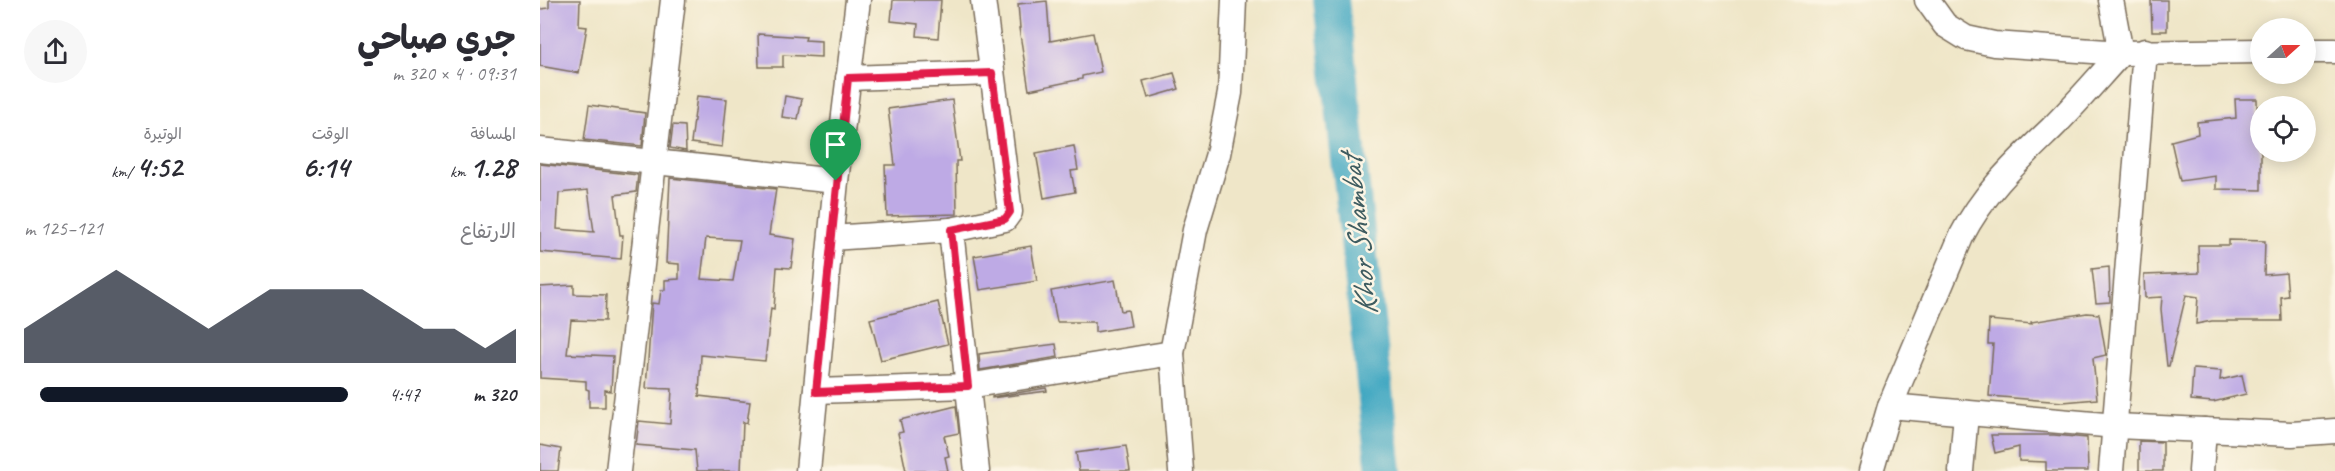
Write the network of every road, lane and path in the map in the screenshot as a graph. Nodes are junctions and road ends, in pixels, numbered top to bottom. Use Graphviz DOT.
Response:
graph roads {
  1 [pos="673,0"];
  2 [pos="858,0"];
  3 [pos="983,0"];
  4 [pos="1234,0"];
  5 [pos="1928,0"];
  6 [pos="2111,0"];
  7 [pos="2145,51"];
  8 [pos="2250,51"];
  9 [pos="2316,51"];
  10 [pos="2335,51"];
  11 [pos="2121,53"];
  12 [pos="992,73"];
  13 [pos="848,78"];
  14 [pos="540,150"];
  15 [pos="654,163"];
  16 [pos="836,181"];
  17 [pos="951,230"];
  18 [pos="831,238"];
  19 [pos="1172,354"];
  20 [pos="968,386"];
  21 [pos="816,392"];
  22 [pos="1890,406"];
  23 [pos="1966,414"];
  24 [pos="2116,426"];
  25 [pos="2204,430"];
  26 [pos="2335,431"];
  27 [pos="618,471"];
  28 [pos="808,471"];
  29 [pos="977,471"];
  30 [pos="1181,471"];
  31 [pos="1871,471"];
  32 [pos="1961,471"];
  33 [pos="2111,471"];
  34 [pos="2201,471"];
  1 -- 15 [label="street"];
  2 -- 13 [label="street"];
  3 -- 12 [label="street"];
  4 -- 19 [label="street"];
  5 -- 11 [label="street"];
  6 -- 11 [label="street"];
  7 -- 8 [label="street"];
  7 -- 11 [label="street"];
  7 -- 24 [label="street"];
  9 -- 10 [label="street"];
  11 -- 22 [label="street"];
  12 -- 13 [label="street"];
  12 -- 17 [label="street"];
  13 -- 16 [label="street"];
  14 -- 15 [label="street"];
  15 -- 16 [label="street"];
  15 -- 27 [label="street"];
  16 -- 18 [label="street"];
  17 -- 18 [label="street"];
  17 -- 20 [label="street"];
  18 -- 21 [label="street"];
  19 -- 20 [label="street"];
  19 -- 30 [label="street"];
  20 -- 21 [label="street"];
  20 -- 29 [label="street"];
  21 -- 28 [label="street"];
  22 -- 23 [label="street"];
  22 -- 31 [label="street"];
  23 -- 24 [label="street"];
  23 -- 32 [label="street"];
  24 -- 25 [label="street"];
  24 -- 33 [label="street"];
  25 -- 26 [label="street"];
  25 -- 34 [label="street"];
}
